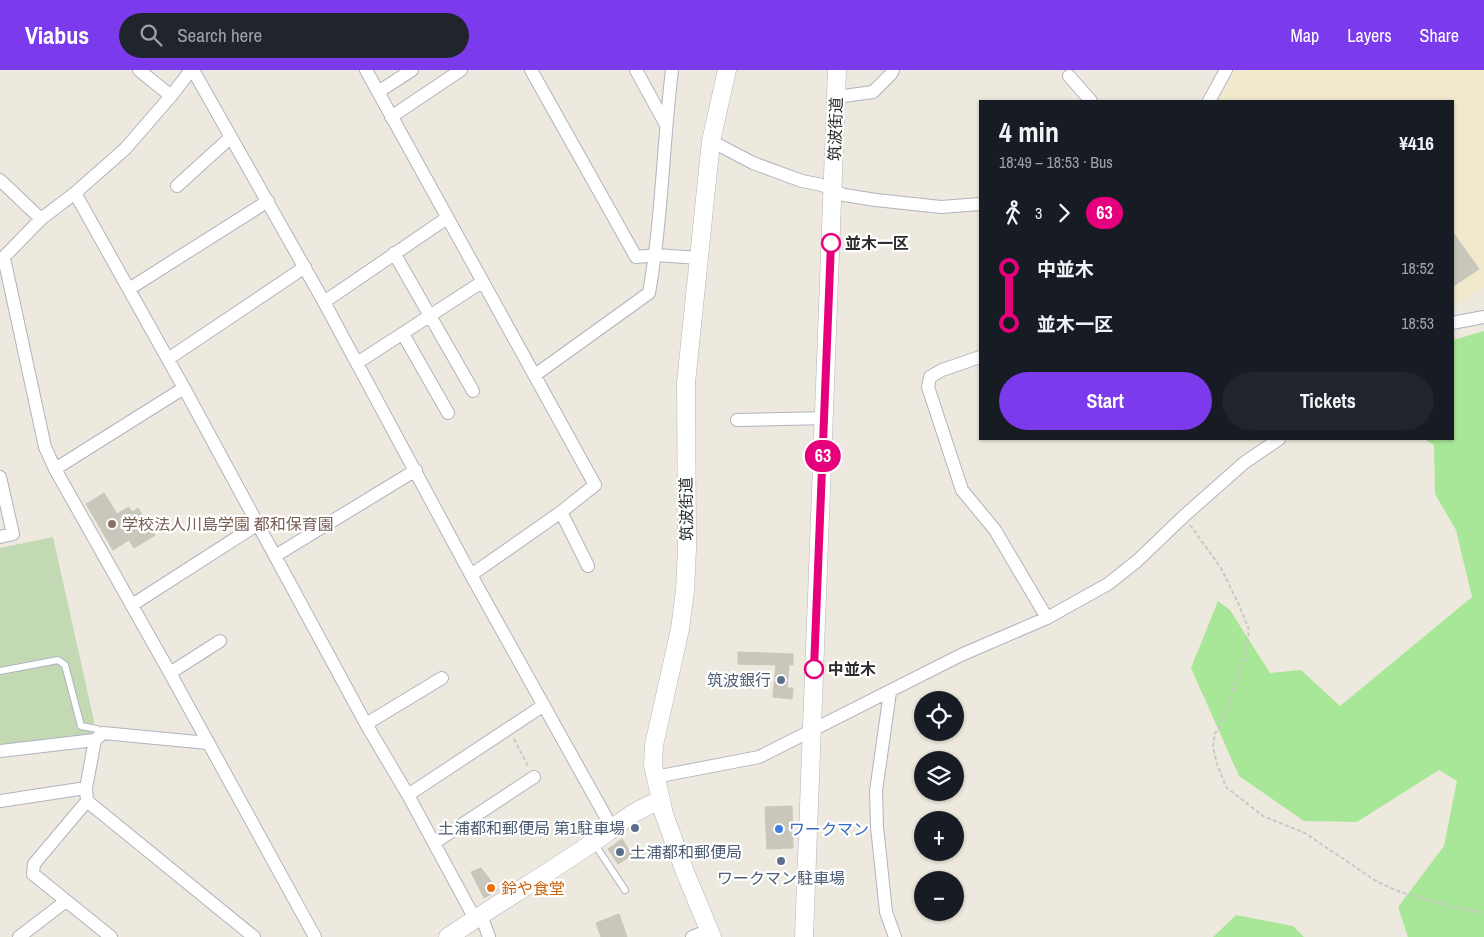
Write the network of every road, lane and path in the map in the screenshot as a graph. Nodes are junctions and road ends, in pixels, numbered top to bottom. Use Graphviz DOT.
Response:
graph roads {
  1 [pos="139,70"];
  2 [pos="192,70"];
  3 [pos="366,70"];
  4 [pos="412,70"];
  5 [pos="461,70"];
  6 [pos="531,70"];
  7 [pos="636,70"];
  8 [pos="672,70"];
  9 [pos="727,70"];
  10 [pos="837,70"];
  11 [pos="893,70"];
  12 [pos="1226,70"];
  13 [pos="1069,76"];
  14 [pos="378,92"];
  15 [pos="171,96"];
  16 [pos="836,98"];
  17 [pos="1090,100"];
  18 [pos="1210,100"];
  19 [pos="391,117"];
  20 [pos="665,123"];
  21 [pos="232,137"];
  22 [pos="711,142"];
  23 [pos="0,180"];
  24 [pos="177,186"];
  25 [pos="833,190"];
  26 [pos="75,193"];
  27 [pos="268,201"];
  28 [pos="979,204"];
  29 [pos="41,218"];
  30 [pos="447,218"];
  31 [pos="394,253"];
  32 [pos="656,255"];
  33 [pos="699,258"];
  34 [pos="2,260"];
  35 [pos="305,266"];
  36 [pos="482,282"];
  37 [pos="129,289"];
  38 [pos="324,302"];
  39 [pos="430,316"];
  40 [pos="1484,317"];
  41 [pos="1454,323"];
  42 [pos="403,334"];
  43 [pos="979,356"];
  44 [pos="168,359"];
  45 [pos="357,363"];
  46 [pos="535,375"];
  47 [pos="184,388"];
  48 [pos="473,391"];
  49 [pos="448,413"];
  50 [pos="824,418"];
  51 [pos="737,420"];
  52 [pos="1278,440"];
  53 [pos="55,469"];
  54 [pos="416,470"];
  55 [pos="0,477"];
  56 [pos="561,512"];
  57 [pos="1184,516"];
  58 [pos="258,524"];
  59 [pos="0,537"];
  60 [pos="275,556"];
  61 [pos="588,566"];
  62 [pos="471,575"];
  63 [pos="132,605"];
  64 [pos="1047,618"];
  65 [pos="220,641"];
  66 [pos="0,671"];
  67 [pos="170,673"];
  68 [pos="442,678"];
  69 [pos="890,692"];
  70 [pos="544,705"];
  71 [pos="366,724"];
  72 [pos="508,728"];
  73 [pos="812,729"];
  74 [pos="99,736"];
  75 [pos="208,743"];
  76 [pos="0,751"];
  77 [pos="534,777"];
  78 [pos="655,777"];
  79 [pos="86,788"];
  80 [pos="408,795"];
  81 [pos="0,801"];
  82 [pos="87,801"];
  83 [pos="660,801"];
  84 [pos="612,828"];
  85 [pos="593,842"];
  86 [pos="434,843"];
  87 [pos="625,890"];
  88 [pos="66,901"];
  89 [pos="1484,913"];
  90 [pos="478,917"];
  91 [pos="711,933"];
  92 [pos="19,937"];
  93 [pos="111,937"];
  94 [pos="254,937"];
  95 [pos="315,937"];
  96 [pos="448,937"];
  97 [pos="489,937"];
  98 [pos="692,937"];
  99 [pos="804,937"];
  100 [pos="895,937"];
  1 -- 15 [label="street"];
  2 -- 15 [label="street"];
  2 -- 21 [label="street"];
  3 -- 14 [label="street"];
  4 -- 14 [label="street"];
  5 -- 19 [label="street"];
  6 -- 32 [label="street"];
  7 -- 20 [label="street"];
  8 -- 20 [label="street"];
  9 -- 22 [label="street, 筑波街道"];
  10 -- 16 [label="street, 筑波街道"];
  11 -- 16 [label="street"];
  12 -- 18 [label="street"];
  13 -- 17 [label="street"];
  14 -- 19 [label="street"];
  15 -- 26 [label="street"];
  16 -- 25 [label="street, 筑波街道"];
  19 -- 30 [label="street"];
  20 -- 32 [label="street"];
  21 -- 24 [label="street"];
  21 -- 27 [label="street"];
  22 -- 25 [label="street"];
  22 -- 33 [label="street, 筑波街道"];
  23 -- 29 [label="street"];
  25 -- 28 [label="street"];
  25 -- 50 [label="street, 筑波街道"];
  26 -- 29 [label="street"];
  26 -- 37 [label="street"];
  27 -- 35 [label="street"];
  27 -- 37 [label="street"];
  29 -- 34 [label="street"];
  30 -- 31 [label="street"];
  30 -- 36 [label="street"];
  31 -- 38 [label="street"];
  31 -- 39 [label="street"];
  32 -- 33 [label="street"];
  32 -- 46 [label="street"];
  33 -- 78 [label="street, 筑波街道"];
  34 -- 53 [label="street"];
  35 -- 38 [label="street"];
  35 -- 44 [label="street"];
  36 -- 39 [label="street"];
  36 -- 46 [label="street"];
  37 -- 44 [label="street"];
  38 -- 45 [label="street"];
  39 -- 42 [label="street"];
  39 -- 48 [label="street"];
  40 -- 41 [label="street"];
  42 -- 45 [label="street"];
  42 -- 49 [label="street"];
  43 -- 64 [label="street"];
  44 -- 47 [label="street"];
  45 -- 54 [label="street"];
  46 -- 56 [label="street"];
  47 -- 53 [label="street"];
  47 -- 58 [label="street"];
  50 -- 51 [label="street"];
  50 -- 73 [label="street, 筑波街道"];
  52 -- 57 [label="street"];
  53 -- 63 [label="street"];
  54 -- 60 [label="street"];
  54 -- 62 [label="street"];
  55 -- 59 [label="street"];
  56 -- 61 [label="street"];
  56 -- 62 [label="street"];
  57 -- 64 [label="street"];
  57 -- 89 [label="path"];
  58 -- 60 [label="street"];
  58 -- 63 [label="street"];
  60 -- 71 [label="street"];
  62 -- 70 [label="street"];
  63 -- 67 [label="street"];
  64 -- 69 [label="street"];
  65 -- 67 [label="street"];
  66 -- 74 [label="lane"];
  67 -- 75 [label="street"];
  68 -- 71 [label="street"];
  69 -- 73 [label="street"];
  69 -- 100 [label="street"];
  70 -- 72 [label="street"];
  70 -- 84 [label="street"];
  71 -- 80 [label="street"];
  72 -- 77 [label="path"];
  72 -- 80 [label="street"];
  73 -- 78 [label="street"];
  73 -- 99 [label="street, 筑波街道"];
  74 -- 75 [label="street"];
  74 -- 76 [label="street"];
  74 -- 79 [label="street"];
  75 -- 95 [label="street"];
  77 -- 86 [label="street"];
  78 -- 83 [label="street, 筑波街道"];
  79 -- 81 [label="street"];
  79 -- 82 [label="street"];
  80 -- 86 [label="street"];
  82 -- 88 [label="street"];
  82 -- 94 [label="street"];
  83 -- 84 [label="street"];
  83 -- 91 [label="street, 筑波街道"];
  84 -- 85 [label="street"];
  85 -- 87 [label="lane"];
  85 -- 90 [label="street"];
  86 -- 90 [label="street"];
  88 -- 92 [label="street"];
  88 -- 93 [label="street"];
  90 -- 96 [label="street"];
  90 -- 97 [label="street"];
  91 -- 98 [label="street"];
}
